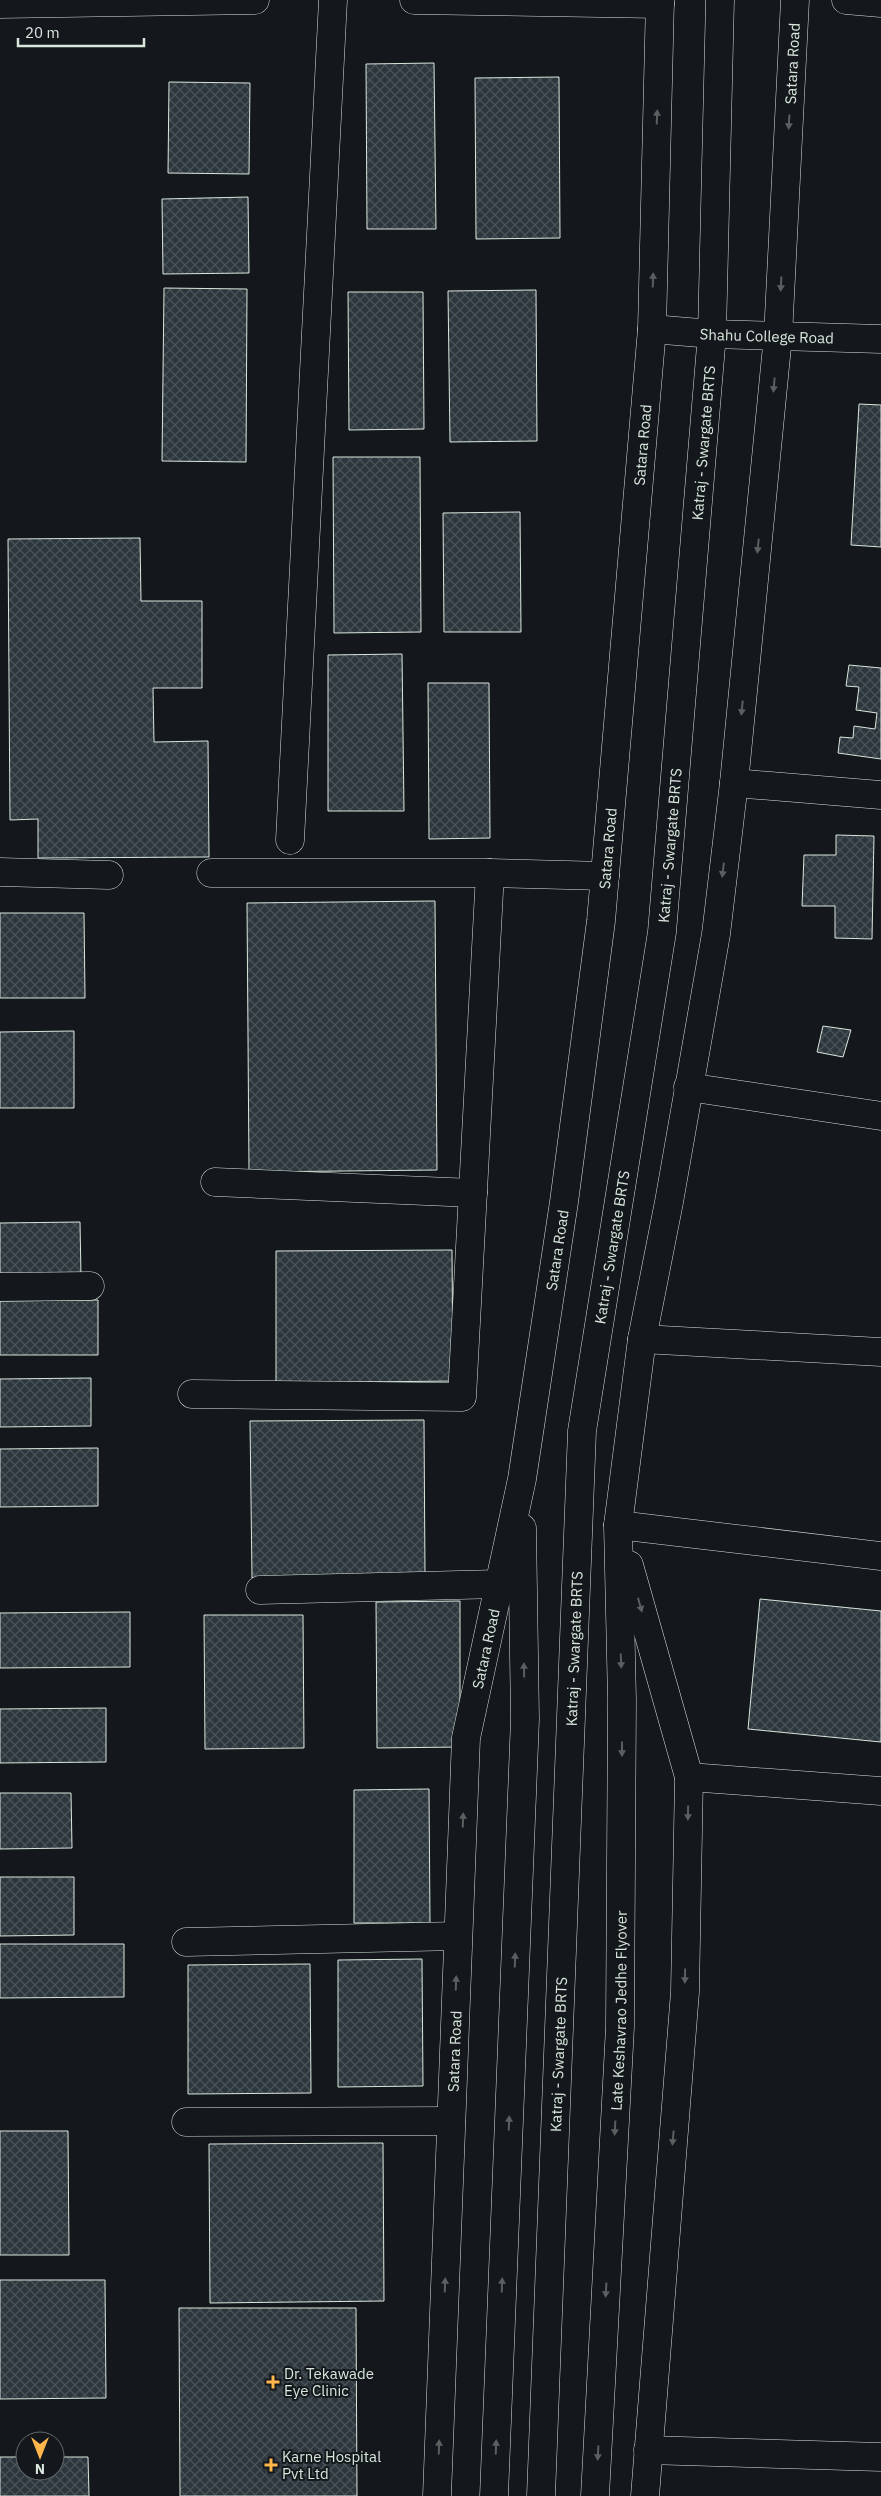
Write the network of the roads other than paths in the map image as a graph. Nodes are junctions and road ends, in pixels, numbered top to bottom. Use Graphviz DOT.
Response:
graph roads {
  1 [pos="255,0"];
  2 [pos="333,0"];
  3 [pos="414,0"];
  4 [pos="720,0"];
  5 [pos="795,0"];
  6 [pos="846,0"];
  7 [pos="660,2"];
  8 [pos="881,3"];
  9 [pos="0,4"];
  10 [pos="652,328"];
  11 [pos="712,334"];
  12 [pos="778,336"];
  13 [pos="881,339"];
  14 [pos="734,783"];
  15 [pos="881,795"];
  16 [pos="290,840"];
  17 [pos="0,872"];
  18 [pos="211,873"];
  19 [pos="490,873"];
  20 [pos="109,875"];
  21 [pos="605,876"];
  22 [pos="688,1086"];
  23 [pos="881,1116"];
  24 [pos="215,1182"];
  25 [pos="473,1193"];
  26 [pos="90,1286"];
  27 [pos="0,1288"];
  28 [pos="642,1339"];
  29 [pos="881,1352"];
  30 [pos="192,1394"];
  31 [pos="522,1479"];
  32 [pos="618,1525"];
  33 [pos="881,1556"];
  34 [pos="499,1584"];
  35 [pos="260,1590"];
  36 [pos="689,1778"];
  37 [pos="881,1791"];
  38 [pos="458,1936"];
  39 [pos="186,1942"];
  40 [pos="451,2121"];
  41 [pos="186,2122"];
  42 [pos="648,2450"];
  43 [pos="881,2457"];
  44 [pos="437,2496"];
  45 [pos="494,2496"];
  46 [pos="541,2496"];
  47 [pos="595,2496"];
  48 [pos="645,2496"];
  1 -- 9 [label="main road"];
  2 -- 16 [label="main road"];
  3 -- 7 [label="main road"];
  4 -- 11 [label="main road, Katraj - Swargate BRTS"];
  5 -- 12 [label="main road, Satara Road, one-way"];
  6 -- 8 [label="main road"];
  10 -- 7 [label="main road, Satara Road, one-way"];
  10 -- 11 [label="main road, Shahu College Road"];
  10 -- 21 [label="main road, Satara Road"];
  11 -- 12 [label="main road, Shahu College Road"];
  11 -- 46 [label="main road, Katraj - Swargate BRTS"];
  12 -- 13 [label="main road, Shahu College Road"];
  12 -- 14 [label="main road, Satara Road, one-way"];
  14 -- 15 [label="main road"];
  14 -- 22 [label="main road, Satara Road, one-way"];
  17 -- 20 [label="main road"];
  18 -- 19 [label="main road"];
  19 -- 21 [label="main road"];
  19 -- 25 [label="main road"];
  21 -- 31 [label="main road, Satara Road"];
  22 -- 23 [label="main road"];
  22 -- 28 [label="main road, Satara Road"];
  24 -- 25 [label="main road"];
  25 -- 30 [label="main road"];
  26 -- 27 [label="main road"];
  28 -- 29 [label="main road"];
  28 -- 32 [label="main road, Satara Road"];
  31 -- 34 [label="main road, Satara Road"];
  45 -- 31 [label="main road, one-way"];
  32 -- 33 [label="main road"];
  32 -- 36 [label="main road, one-way"];
  32 -- 47 [label="main road, Late Keshavrao Jedhe Flyover, one-way"];
  34 -- 35 [label="main road"];
  38 -- 34 [label="main road, Satara Road, one-way"];
  36 -- 37 [label="main road"];
  36 -- 42 [label="main road, one-way"];
  38 -- 39 [label="main road"];
  40 -- 38 [label="main road, Satara Road, one-way"];
  40 -- 41 [label="main road"];
  44 -- 40 [label="main road, Satara Road, one-way"];
  42 -- 43 [label="main road"];
  42 -- 48 [label="main road"];
}
